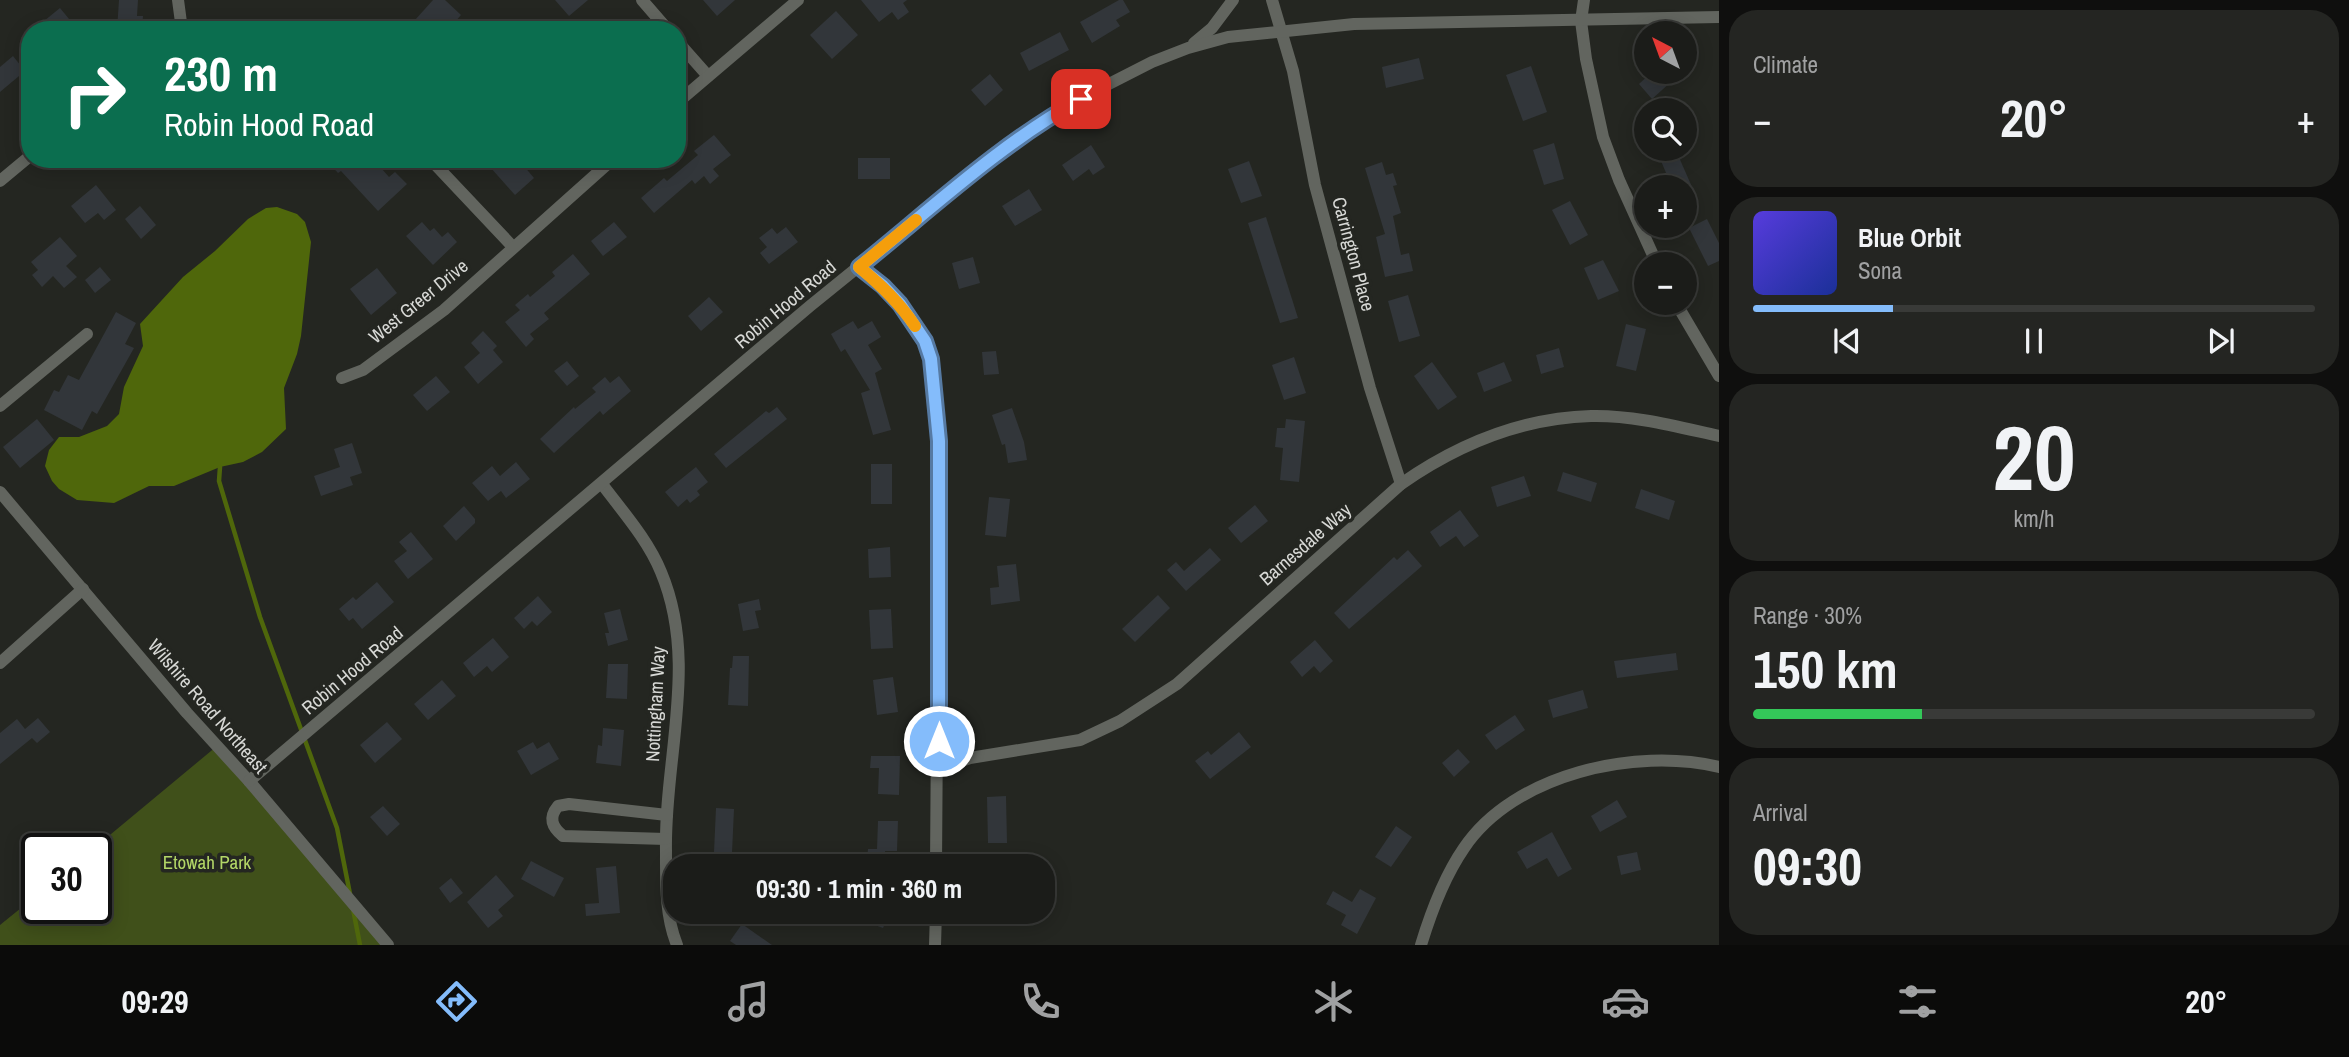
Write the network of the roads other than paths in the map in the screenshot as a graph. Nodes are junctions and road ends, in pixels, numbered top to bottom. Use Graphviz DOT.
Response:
graph roads {
  1 [pos="178,0"];
  2 [pos="642,0"];
  3 [pos="798,0"];
  4 [pos="1233,0"];
  5 [pos="1272,0"];
  6 [pos="1584,0"];
  7 [pos="1719,18"];
  8 [pos="182,21"];
  9 [pos="660,21"];
  10 [pos="1581,21"];
  11 [pos="1280,32"];
  12 [pos="1188,48"];
  13 [pos="686,51"];
  14 [pos="708,76"];
  15 [pos="686,95"];
  16 [pos="21,164"];
  17 [pos="438,168"];
  18 [pos="603,168"];
  19 [pos="0,181"];
  20 [pos="513,247"];
  21 [pos="1652,252"];
  22 [pos="859,267"];
  23 [pos="1683,315"];
  24 [pos="87,334"];
  25 [pos="1719,376"];
  26 [pos="342,378"];
  27 [pos="0,406"];
  28 [pos="1718,435"];
  29 [pos="602,484"];
  30 [pos="1401,484"];
  31 [pos="0,492"];
  32 [pos="83,589"];
  33 [pos="0,663"];
  34 [pos="1719,766"];
  35 [pos="939,769"];
  36 [pos="249,782"];
  37 [pos="667,815"];
  38 [pos="666,839"];
  39 [pos="936,854"];
  40 [pos="936,924"];
  41 [pos="388,945"];
  42 [pos="677,945"];
  43 [pos="935,945"];
  44 [pos="1421,945"];
  1 -- 8 [label="street"];
  2 -- 9 [label="street"];
  3 -- 14 [label="street"];
  4 -- 12 [label="street"];
  5 -- 11 [label="street, Carrington Place"];
  6 -- 10 [label="street"];
  7 -- 10 [label="street, Robin Hood Road"];
  10 -- 11 [label="street, Robin Hood Road"];
  10 -- 21 [label="street"];
  11 -- 12 [label="street, Robin Hood Road"];
  11 -- 30 [label="street, Carrington Place"];
  12 -- 22 [label="street, Robin Hood Road"];
  13 -- 14 [label="street"];
  14 -- 15 [label="street"];
  16 -- 19 [label="street"];
  17 -- 20 [label="street"];
  18 -- 20 [label="street, West Greer Drive"];
  20 -- 26 [label="street, West Greer Drive"];
  22 -- 29 [label="street, Robin Hood Road"];
  22 -- 35 [label="street"];
  23 -- 25 [label="street"];
  24 -- 27 [label="street"];
  28 -- 30 [label="street, Barnesdale Way"];
  29 -- 36 [label="street, Robin Hood Road"];
  29 -- 37 [label="street, Nottingham Way"];
  30 -- 35 [label="street, Barnesdale Way"];
  31 -- 32 [label="street, Wilshire Road Northeast"];
  32 -- 33 [label="street"];
  32 -- 36 [label="street, Wilshire Road Northeast"];
  34 -- 44 [label="street"];
  35 -- 39 [label="street"];
  36 -- 41 [label="street, Wilshire Road Northeast"];
  37 -- 38 [label="street, Nottingham Way"];
  37 -- 38 [label="street"];
  38 -- 42 [label="street, Nottingham Way"];
  40 -- 43 [label="street"];
}
